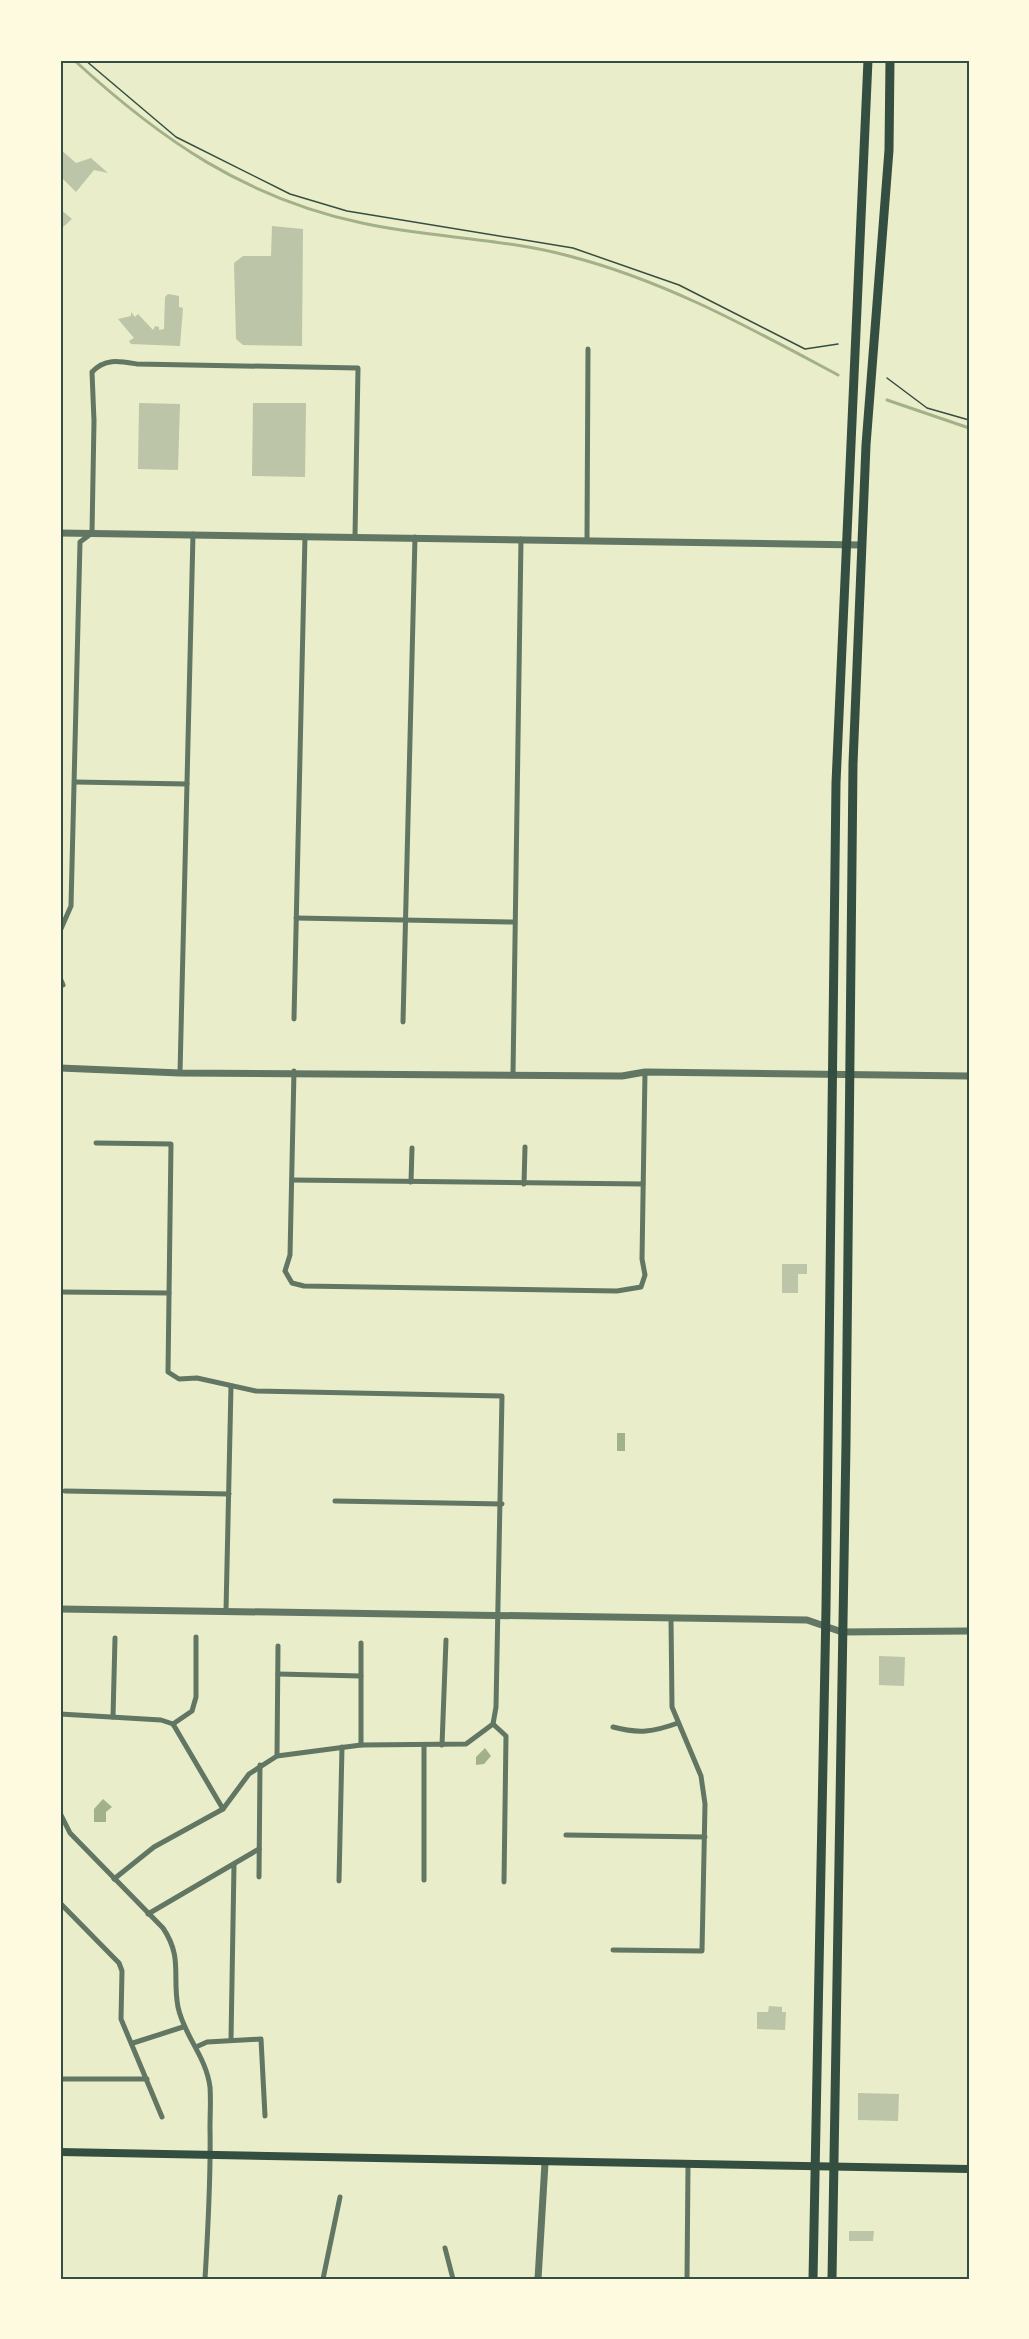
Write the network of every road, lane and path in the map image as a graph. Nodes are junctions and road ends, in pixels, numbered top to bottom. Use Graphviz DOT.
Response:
graph roads {
  1 [pos="85,60"];
  2 [pos="868,60"];
  3 [pos="890,60"];
  4 [pos="838,344"];
  5 [pos="588,349"];
  6 [pos="887,378"];
  7 [pos="969,420"];
  8 [pos="60,533"];
  9 [pos="92,533"];
  10 [pos="193,534"];
  11 [pos="305,536"];
  12 [pos="355,536"];
  13 [pos="415,537"];
  14 [pos="521,539"];
  15 [pos="587,539"];
  16 [pos="845,545"];
  17 [pos="861,545"];
  18 [pos="75,782"];
  19 [pos="187,784"];
  20 [pos="296,918"];
  21 [pos="407,920"];
  22 [pos="514,922"];
  23 [pos="60,931"];
  24 [pos="60,978"];
  25 [pos="63,985"];
  26 [pos="294,1018"];
  27 [pos="404,1022"];
  28 [pos="60,1068"];
  29 [pos="294,1071"];
  30 [pos="645,1072"];
  31 [pos="180,1073"];
  32 [pos="513,1074"];
  33 [pos="832,1076"];
  34 [pos="849,1076"];
  35 [pos="969,1076"];
  36 [pos="96,1143"];
  37 [pos="525,1147"];
  38 [pos="412,1148"];
  39 [pos="292,1180"];
  40 [pos="411,1182"];
  41 [pos="524,1184"];
  42 [pos="643,1184"];
  43 [pos="60,1292"];
  44 [pos="168,1293"];
  45 [pos="231,1386"];
  46 [pos="65,1491"];
  47 [pos="229,1494"];
  48 [pos="335,1501"];
  49 [pos="502,1504"];
  50 [pos="60,1609"];
  51 [pos="226,1611"];
  52 [pos="498,1614"];
  53 [pos="671,1618"];
  54 [pos="826,1627"];
  55 [pos="969,1631"];
  56 [pos="842,1632"];
  57 [pos="196,1637"];
  58 [pos="115,1638"];
  59 [pos="446,1640"];
  60 [pos="361,1643"];
  61 [pos="278,1646"];
  62 [pos="278,1674"];
  63 [pos="361,1676"];
  64 [pos="60,1714"];
  65 [pos="113,1717"];
  66 [pos="678,1723"];
  67 [pos="173,1724"];
  68 [pos="493,1724"];
  69 [pos="613,1727"];
  70 [pos="361,1745"];
  71 [pos="424,1745"];
  72 [pos="442,1745"];
  73 [pos="342,1748"];
  74 [pos="277,1756"];
  75 [pos="260,1765"];
  76 [pos="224,1809"];
  77 [pos="60,1813"];
  78 [pos="566,1835"];
  79 [pos="705,1837"];
  80 [pos="259,1849"];
  81 [pos="234,1865"];
  82 [pos="259,1877"];
  83 [pos="114,1879"];
  84 [pos="424,1880"];
  85 [pos="339,1881"];
  86 [pos="504,1882"];
  87 [pos="60,1903"];
  88 [pos="148,1914"];
  89 [pos="612,1950"];
  90 [pos="183,2027"];
  91 [pos="231,2040"];
  92 [pos="133,2043"];
  93 [pos="196,2047"];
  94 [pos="60,2079"];
  95 [pos="147,2079"];
  96 [pos="265,2116"];
  97 [pos="162,2117"];
  98 [pos="60,2152"];
  99 [pos="211,2155"];
  100 [pos="545,2163"];
  101 [pos="688,2165"];
  102 [pos="816,2167"];
  103 [pos="835,2168"];
  104 [pos="969,2169"];
  105 [pos="340,2197"];
  106 [pos="445,2248"];
  107 [pos="205,2279"];
  108 [pos="323,2279"];
  109 [pos="453,2279"];
  110 [pos="538,2279"];
  111 [pos="687,2279"];
  112 [pos="813,2279"];
  113 [pos="832,2279"];
  1 -- 4 [label="path"];
  2 -- 16 [label="main road"];
  3 -- 17 [label="main road"];
  5 -- 15 [label="street"];
  6 -- 7 [label="path"];
  8 -- 9 [label="street"];
  9 -- 10 [label="street"];
  9 -- 12 [label="street"];
  9 -- 18 [label="street"];
  10 -- 11 [label="street"];
  10 -- 19 [label="street"];
  11 -- 12 [label="street"];
  11 -- 20 [label="street"];
  12 -- 13 [label="street"];
  13 -- 14 [label="street"];
  13 -- 21 [label="street"];
  14 -- 15 [label="street"];
  14 -- 22 [label="street"];
  15 -- 16 [label="street"];
  16 -- 17 [label="street"];
  16 -- 33 [label="main road"];
  17 -- 34 [label="main road"];
  18 -- 19 [label="street"];
  18 -- 23 [label="street"];
  19 -- 31 [label="street"];
  20 -- 21 [label="street"];
  20 -- 26 [label="street"];
  21 -- 22 [label="street"];
  21 -- 27 [label="street"];
  22 -- 32 [label="street"];
  24 -- 25 [label="street"];
  28 -- 31 [label="street"];
  29 -- 31 [label="street"];
  29 -- 32 [label="street"];
  29 -- 39 [label="street"];
  30 -- 32 [label="street"];
  30 -- 33 [label="street"];
  30 -- 42 [label="street"];
  33 -- 34 [label="street"];
  33 -- 54 [label="main road"];
  34 -- 35 [label="street"];
  34 -- 56 [label="main road"];
  36 -- 44 [label="street"];
  37 -- 41 [label="street"];
  38 -- 40 [label="street"];
  39 -- 40 [label="street"];
  39 -- 42 [label="street"];
  40 -- 41 [label="street"];
  41 -- 42 [label="street"];
  43 -- 44 [label="street"];
  44 -- 45 [label="street"];
  45 -- 47 [label="street"];
  45 -- 49 [label="street"];
  46 -- 47 [label="street"];
  47 -- 51 [label="street"];
  48 -- 49 [label="street"];
  49 -- 52 [label="street"];
  50 -- 51 [label="street"];
  51 -- 52 [label="street"];
  52 -- 53 [label="street"];
  52 -- 68 [label="street"];
  53 -- 54 [label="street"];
  53 -- 66 [label="street"];
  54 -- 56 [label="street"];
  54 -- 102 [label="main road"];
  55 -- 56 [label="street"];
  56 -- 103 [label="main road"];
  57 -- 67 [label="street"];
  58 -- 65 [label="street"];
  59 -- 72 [label="street"];
  60 -- 63 [label="street"];
  61 -- 62 [label="street"];
  62 -- 63 [label="street"];
  62 -- 74 [label="street"];
  63 -- 70 [label="street"];
  64 -- 65 [label="street"];
  65 -- 67 [label="street"];
  66 -- 69 [label="street"];
  66 -- 79 [label="street"];
  67 -- 76 [label="street"];
  68 -- 72 [label="street"];
  68 -- 86 [label="street"];
  70 -- 71 [label="street"];
  70 -- 73 [label="street"];
  71 -- 72 [label="street"];
  71 -- 84 [label="street"];
  73 -- 74 [label="street"];
  73 -- 85 [label="street"];
  74 -- 75 [label="street"];
  75 -- 76 [label="street"];
  75 -- 80 [label="street"];
  76 -- 83 [label="street"];
  77 -- 83 [label="street"];
  78 -- 79 [label="street"];
  79 -- 89 [label="street"];
  80 -- 81 [label="street"];
  80 -- 82 [label="street"];
  81 -- 88 [label="street"];
  81 -- 91 [label="street"];
  83 -- 88 [label="street"];
  87 -- 92 [label="street"];
  88 -- 90 [label="street"];
  90 -- 92 [label="street"];
  90 -- 93 [label="street"];
  91 -- 93 [label="street"];
  91 -- 96 [label="street"];
  92 -- 95 [label="street"];
  93 -- 99 [label="street"];
  94 -- 95 [label="street"];
  95 -- 97 [label="street"];
  98 -- 99 [label="main road"];
  99 -- 100 [label="main road"];
  99 -- 107 [label="street"];
  100 -- 101 [label="main road"];
  100 -- 110 [label="street"];
  101 -- 102 [label="main road"];
  101 -- 111 [label="street"];
  102 -- 103 [label="main road"];
  102 -- 112 [label="main road"];
  103 -- 104 [label="main road"];
  103 -- 113 [label="main road"];
  105 -- 108 [label="street"];
  106 -- 109 [label="street"];
}
